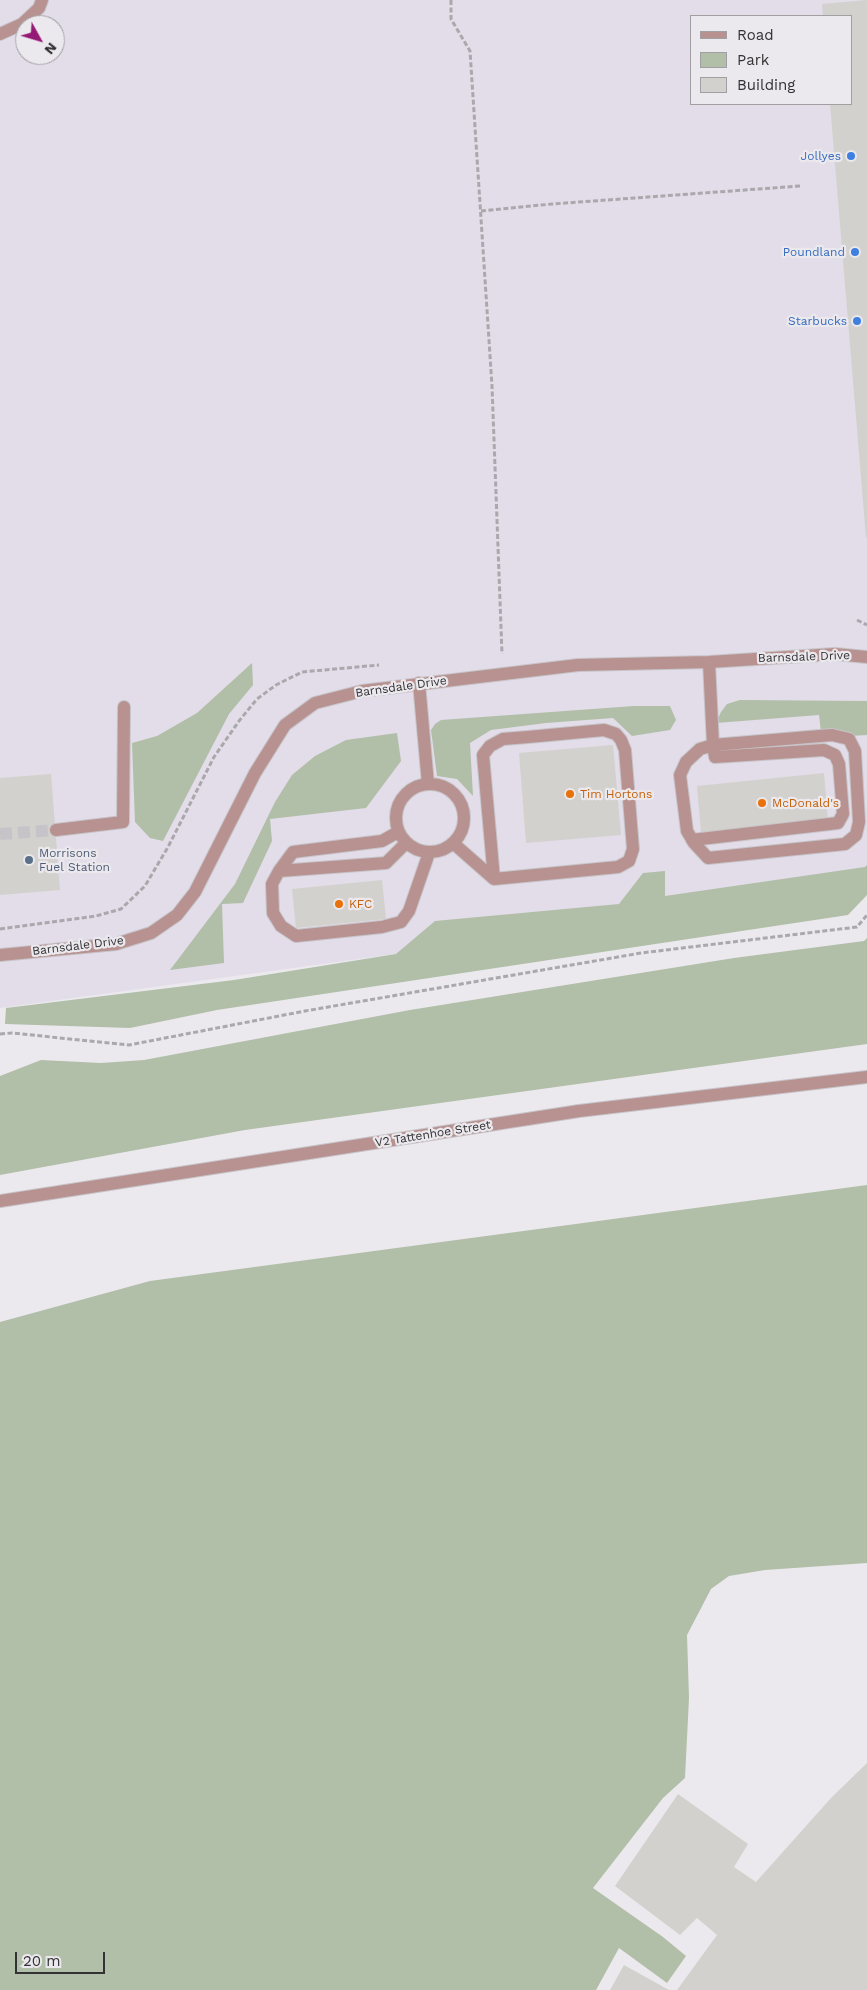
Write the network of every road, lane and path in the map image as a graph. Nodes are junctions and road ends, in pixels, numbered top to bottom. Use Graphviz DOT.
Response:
graph roads {
  1 [pos="42,0"];
  2 [pos="451,0"];
  3 [pos="0,34"];
  4 [pos="800,186"];
  5 [pos="481,210"];
  6 [pos="857,620"];
  7 [pos="867,625"];
  8 [pos="494,657"];
  9 [pos="867,657"];
  10 [pos="709,662"];
  11 [pos="382,665"];
  12 [pos="419,683"];
  13 [pos="124,707"];
  14 [pos="713,745"];
  15 [pos="428,784"];
  16 [pos="56,830"];
  17 [pos="398,832"];
  18 [pos="692,840"];
  19 [pos="406,843"];
  20 [pos="453,843"];
  21 [pos="429,852"];
  22 [pos="279,871"];
  23 [pos="494,879"];
  24 [pos="867,915"];
  25 [pos="0,929"];
  26 [pos="0,955"];
  27 [pos="0,1034"];
  28 [pos="867,1077"];
  29 [pos="0,1201"];
  1 -- 3 [label="street"];
  2 -- 5 [label="path"];
  4 -- 5 [label="path"];
  5 -- 8 [label="path"];
  6 -- 7 [label="path"];
  9 -- 10 [label="street, Barnsdale Drive"];
  10 -- 12 [label="street, Barnsdale Drive"];
  10 -- 14 [label="street"];
  11 -- 25 [label="path"];
  12 -- 15 [label="street"];
  12 -- 26 [label="street, Barnsdale Drive"];
  13 -- 16 [label="street"];
  14 -- 18 [label="street"];
  14 -- 18 [label="street"];
  14 -- 18 [label="street"];
  15 -- 17 [label="street"];
  15 -- 20 [label="street"];
  17 -- 19 [label="street"];
  17 -- 22 [label="street"];
  19 -- 21 [label="street"];
  19 -- 22 [label="street"];
  20 -- 21 [label="street"];
  20 -- 23 [label="street"];
  21 -- 22 [label="street"];
  23 -- 23 [label="street"];
  24 -- 27 [label="path"];
  28 -- 29 [label="street, V2 Tattenhoe Street"];
}
